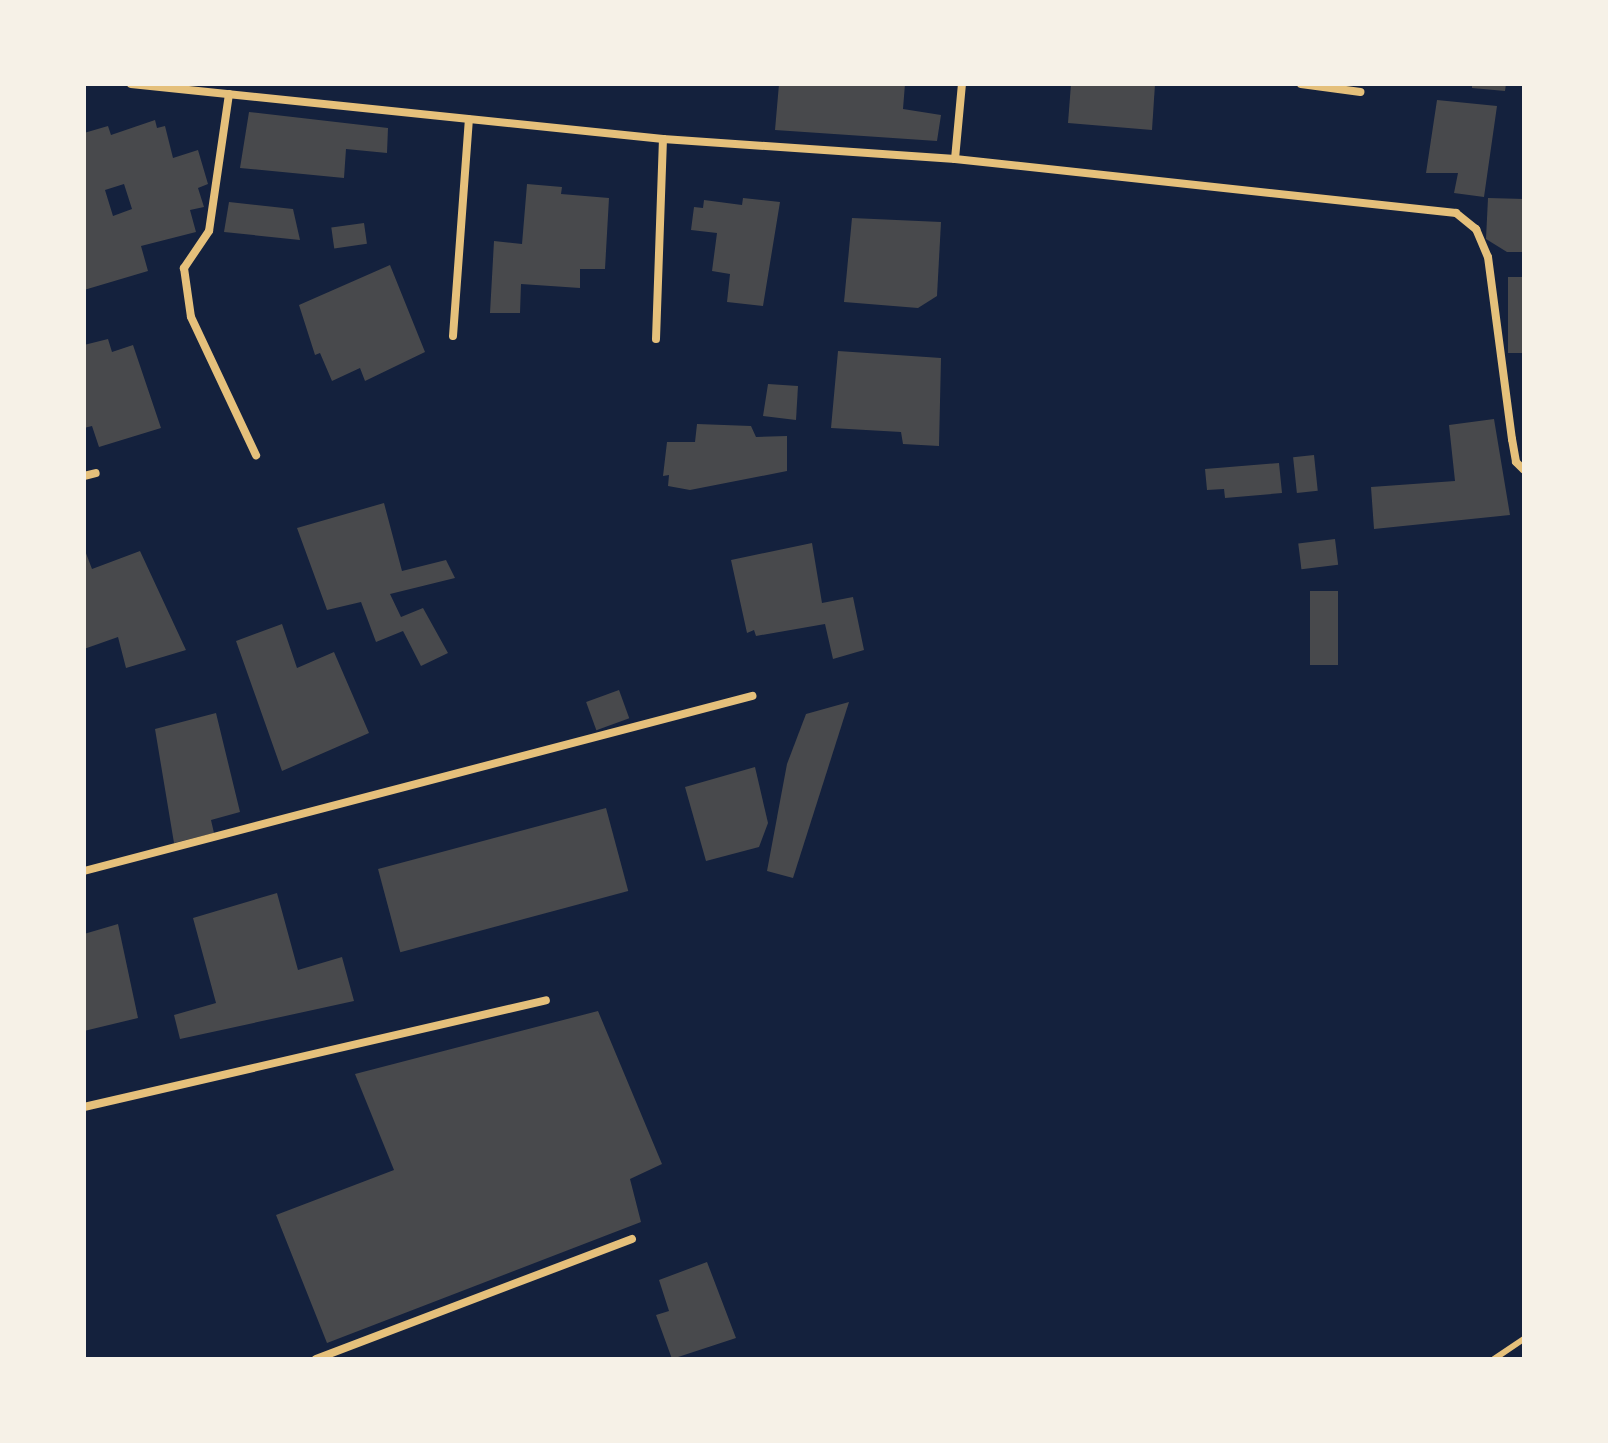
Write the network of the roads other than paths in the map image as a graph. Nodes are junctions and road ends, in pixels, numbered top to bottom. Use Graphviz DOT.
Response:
graph roads {
  1 [pos="131,84"];
  2 [pos="962,84"];
  3 [pos="1301,84"];
  4 [pos="1360,92"];
  5 [pos="229,94"];
  6 [pos="469,120"];
  7 [pos="663,139"];
  8 [pos="955,159"];
  9 [pos="453,336"];
  10 [pos="656,339"];
  11 [pos="256,455"];
  12 [pos="1524,470"];
  13 [pos="96,473"];
  14 [pos="84,476"];
  15 [pos="752,696"];
  16 [pos="84,871"];
  17 [pos="546,1000"];
  18 [pos="84,1107"];
  19 [pos="632,1239"];
  20 [pos="1524,1339"];
  21 [pos="316,1359"];
  22 [pos="1494,1359"];
  1 -- 5 [label="street"];
  2 -- 8 [label="street"];
  3 -- 4 [label="street"];
  5 -- 6 [label="street"];
  5 -- 11 [label="street"];
  6 -- 7 [label="street"];
  6 -- 9 [label="street"];
  7 -- 8 [label="street"];
  7 -- 10 [label="street"];
  8 -- 12 [label="street"];
  13 -- 14 [label="street"];
  15 -- 16 [label="street"];
  17 -- 18 [label="street"];
  19 -- 21 [label="street"];
  20 -- 22 [label="lane"];
}
